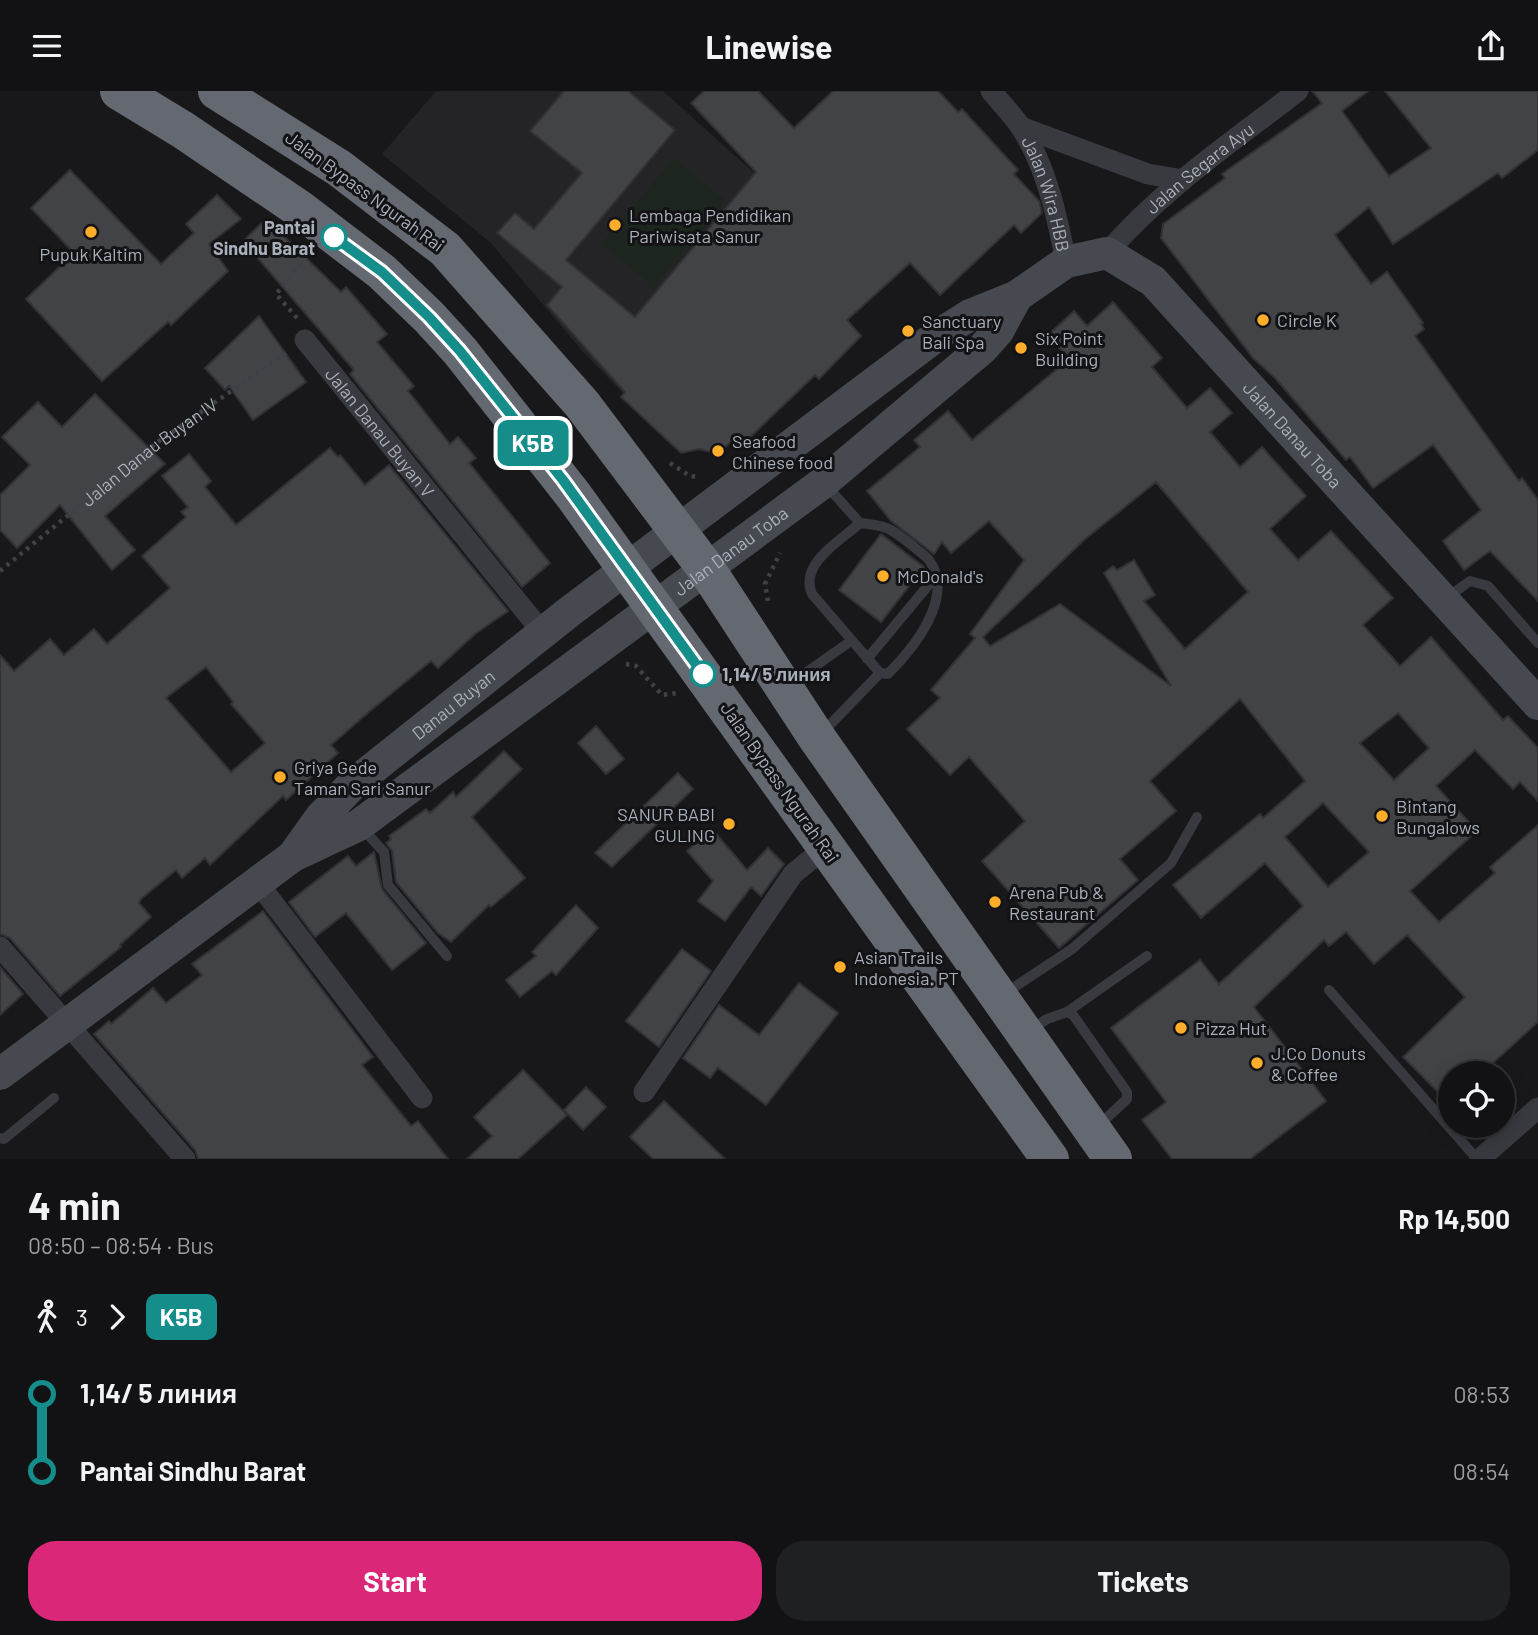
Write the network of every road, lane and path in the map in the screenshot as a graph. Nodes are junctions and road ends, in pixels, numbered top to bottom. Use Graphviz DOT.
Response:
graph roads {
  1 [pos="119,91"];
  2 [pos="207,91"];
  3 [pos="217,91"];
  4 [pos="991,91"];
  5 [pos="1298,91"];
  6 [pos="1021,127"];
  7 [pos="183,129"];
  8 [pos="1183,180"];
  9 [pos="326,232"];
  10 [pos="1107,253"];
  11 [pos="1066,262"];
  12 [pos="1017,296"];
  13 [pos="305,341"];
  14 [pos="626,457"];
  15 [pos="824,482"];
  16 [pos="742,484"];
  17 [pos="774,520"];
  18 [pos="860,523"];
  19 [pos="678,530"];
  20 [pos="627,568"];
  21 [pos="707,570"];
  22 [pos="0,571"];
  23 [pos="936,576"];
  24 [pos="1443,601"];
  25 [pos="655,608"];
  26 [pos="543,633"];
  27 [pos="755,640"];
  28 [pos="851,641"];
  29 [pos="1538,643"];
  30 [pos="599,650"];
  31 [pos="867,659"];
  32 [pos="880,673"];
  33 [pos="705,677"];
  34 [pos="785,687"];
  35 [pos="1538,703"];
  36 [pos="817,738"];
  37 [pos="1197,817"];
  38 [pos="359,825"];
  39 [pos="826,847"];
  40 [pos="293,856"];
  41 [pos="258,883"];
  42 [pos="0,947"];
  43 [pos="447,956"];
  44 [pos="1147,956"];
  45 [pos="1329,990"];
  46 [pos="998,998"];
  47 [pos="1067,1012"];
  48 [pos="65,1024"];
  49 [pos="1024,1035"];
  50 [pos="0,1074"];
  51 [pos="644,1092"];
  52 [pos="54,1098"];
  53 [pos="422,1098"];
  54 [pos="1538,1108"];
  55 [pos="0,1139"];
  56 [pos="1103,1145"];
  57 [pos="185,1159"];
  58 [pos="1050,1159"];
  59 [pos="1479,1159"];
  1 -- 7 [label="highway, Jalan Bypass Ngurah Rai"];
  2 -- 7 [label="highway"];
  3 -- 14 [label="highway, Jalan Bypass Ngurah Rai"];
  4 -- 6 [label="street, Jalan Wira HBB"];
  5 -- 8 [label="street, Jalan Segara Ayu"];
  6 -- 8 [label="street, Jalan Wira HBB"];
  6 -- 11 [label="street, Jalan Wira HBB"];
  7 -- 9 [label="highway, Jalan Bypass Ngurah Rai"];
  8 -- 10 [label="street, Jalan Segara Ayu"];
  9 -- 13 [label="path"];
  9 -- 20 [label="highway, Jalan Bypass Ngurah Rai"];
  10 -- 11 [label="street, Jalan Danau Toba"];
  10 -- 24 [label="street, Jalan Danau Toba"];
  11 -- 12 [label="street, Jalan Danau Toba"];
  12 -- 15 [label="street, Jalan Danau Toba"];
  12 -- 16 [label="street, Jalan Danau Toba"];
  13 -- 22 [label="path, Jalan Danau Buyan IV"];
  13 -- 26 [label="street, Jalan Danau Buyan V"];
  14 -- 16 [label="path"];
  14 -- 19 [label="highway, Jalan Bypass Ngurah Rai"];
  15 -- 17 [label="street, Jalan Danau Toba"];
  15 -- 18 [label="lane"];
  16 -- 19 [label="street, Jalan Danau Toba"];
  17 -- 21 [label="street, Jalan Danau Toba"];
  17 -- 27 [label="path"];
  18 -- 23 [label="lane"];
  18 -- 28 [label="lane"];
  19 -- 20 [label="street, Jalan Danau Toba"];
  19 -- 21 [label="highway, Jalan Bypass Ngurah Rai"];
  20 -- 25 [label="highway, Jalan Bypass Ngurah Rai"];
  20 -- 26 [label="street, Danau Buyan"];
  21 -- 25 [label="street, Jalan Danau Toba"];
  21 -- 27 [label="highway, Jalan Bypass Ngurah Rai"];
  23 -- 31 [label="lane"];
  23 -- 32 [label="lane"];
  24 -- 29 [label="lane"];
  24 -- 35 [label="street, Jalan Danau Toba"];
  25 -- 30 [label="street, Danau Buyan"];
  25 -- 33 [label="highway, Jalan Bypass Ngurah Rai"];
  26 -- 40 [label="street, Danau Buyan"];
  27 -- 34 [label="highway, Jalan Bypass Ngurah Rai"];
  28 -- 31 [label="lane"];
  28 -- 34 [label="lane"];
  30 -- 33 [label="path"];
  30 -- 38 [label="street, Danau Buyan"];
  31 -- 32 [label="lane"];
  32 -- 36 [label="lane"];
  33 -- 39 [label="highway, Jalan Bypass Ngurah Rai"];
  34 -- 36 [label="highway, Jalan Bypass Ngurah Rai"];
  36 -- 46 [label="highway, Jalan Bypass Ngurah Rai"];
  37 -- 46 [label="lane"];
  38 -- 40 [label="street, Danau Buyan"];
  38 -- 43 [label="lane"];
  39 -- 51 [label="street"];
  39 -- 58 [label="highway, Jalan Bypass Ngurah Rai"];
  40 -- 41 [label="street, Danau Buyan"];
  41 -- 48 [label="street, Danau Buyan"];
  41 -- 53 [label="street"];
  42 -- 48 [label="street"];
  44 -- 47 [label="lane"];
  45 -- 59 [label="lane"];
  46 -- 49 [label="highway, Jalan Bypass Ngurah Rai"];
  47 -- 49 [label="lane"];
  47 -- 56 [label="lane"];
  48 -- 50 [label="street, Danau Buyan"];
  48 -- 57 [label="street"];
  49 -- 56 [label="highway, Jalan Bypass Ngurah Rai"];
  52 -- 55 [label="lane"];
  54 -- 59 [label="street"];
}
